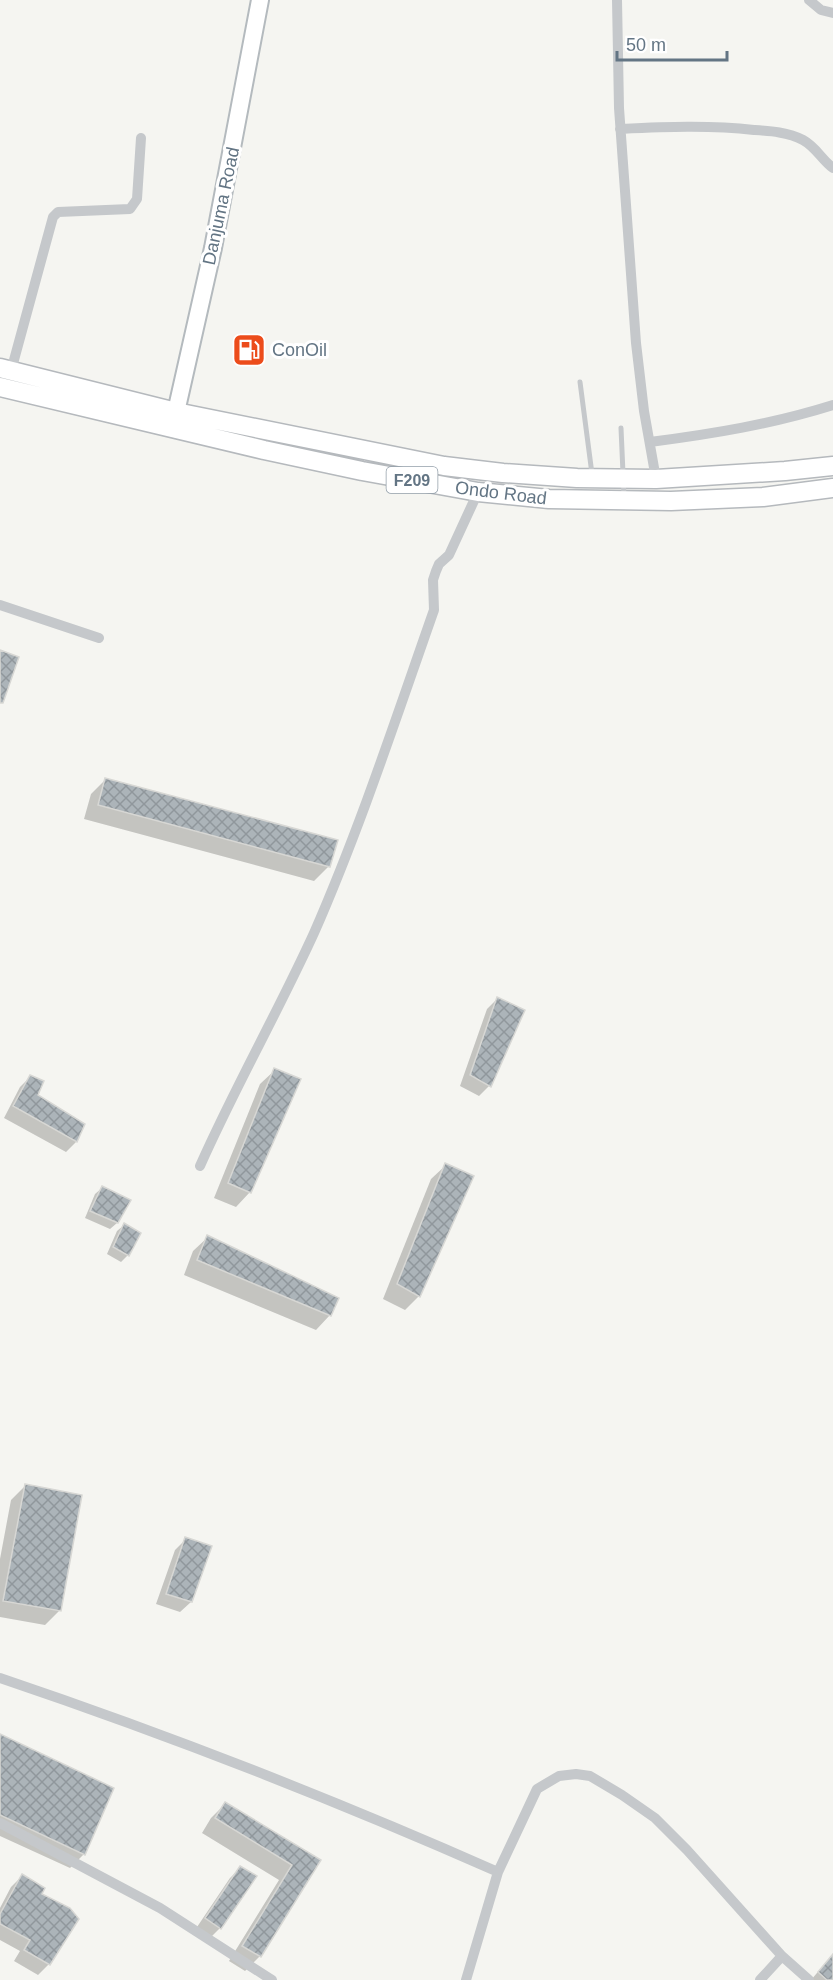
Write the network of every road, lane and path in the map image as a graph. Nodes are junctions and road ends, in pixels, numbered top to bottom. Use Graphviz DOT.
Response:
graph roads {
  1 [pos="260,0"];
  2 [pos="617,0"];
  3 [pos="809,0"];
  4 [pos="833,13"];
  5 [pos="620,129"];
  6 [pos="141,138"];
  7 [pos="833,168"];
  8 [pos="5,370"];
  9 [pos="580,382"];
  10 [pos="0,387"];
  11 [pos="833,405"];
  12 [pos="176,412"];
  13 [pos="621,428"];
  14 [pos="268,430"];
  15 [pos="650,442"];
  16 [pos="264,450"];
  17 [pos="833,466"];
  18 [pos="592,478"];
  19 [pos="624,478"];
  20 [pos="656,479"];
  21 [pos="833,488"];
  22 [pos="478,492"];
  23 [pos="625,501"];
  24 [pos="0,605"];
  25 [pos="99,638"];
  26 [pos="200,1166"];
  27 [pos="0,1678"];
  28 [pos="0,1823"];
  29 [pos="498,1872"];
  30 [pos="782,1956"];
  31 [pos="272,1980"];
  32 [pos="466,1980"];
  33 [pos="760,1980"];
  34 [pos="809,1980"];
  1 -- 12 [label="street, Danjuma Road"];
  2 -- 5 [label="street"];
  3 -- 4 [label="street"];
  5 -- 7 [label="street"];
  5 -- 15 [label="street"];
  6 -- 8 [label="street"];
  8 -- 12 [label="main road, Ondo Road / F209"];
  9 -- 18 [label="lane"];
  10 -- 16 [label="main road, Ondo Road / F209"];
  11 -- 15 [label="street"];
  12 -- 14 [label="main road, Ondo Road / F209"];
  13 -- 19 [label="lane"];
  14 -- 16 [label="main road"];
  14 -- 18 [label="main road, Ondo Road / F209"];
  15 -- 20 [label="street"];
  16 -- 22 [label="main road, Ondo Road / F209"];
  17 -- 20 [label="main road, Ondo Road / F209"];
  18 -- 19 [label="main road, Ondo Road / F209"];
  19 -- 20 [label="main road, Ondo Road / F209"];
  19 -- 23 [label="lane"];
  21 -- 23 [label="main road, Ondo Road / F209"];
  22 -- 23 [label="main road, Ondo Road / F209"];
  22 -- 26 [label="street"];
  24 -- 25 [label="street"];
  27 -- 29 [label="street"];
  28 -- 31 [label="street"];
  29 -- 30 [label="street"];
  29 -- 32 [label="street"];
  30 -- 33 [label="street"];
  30 -- 34 [label="street"];
}
